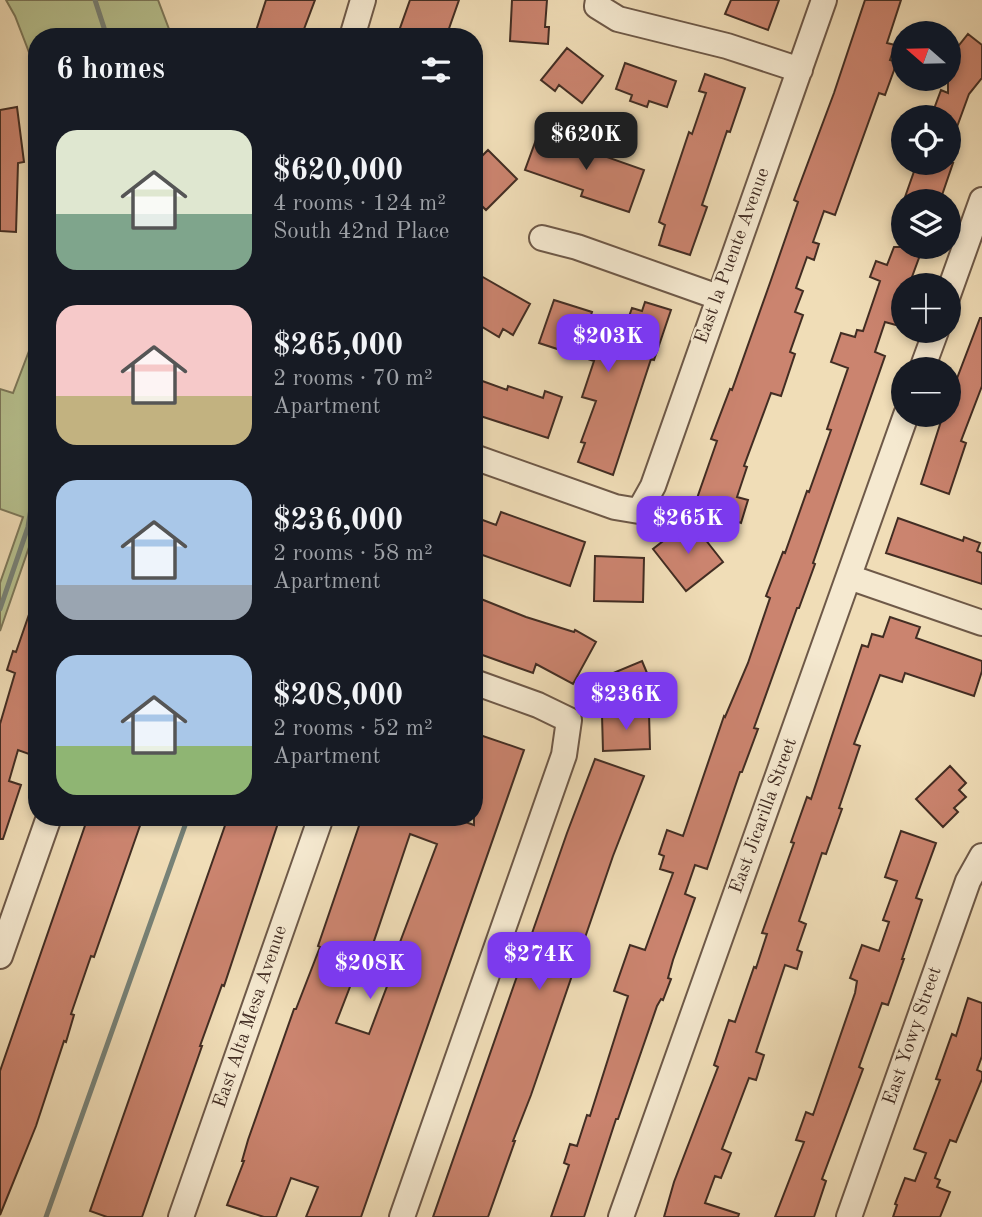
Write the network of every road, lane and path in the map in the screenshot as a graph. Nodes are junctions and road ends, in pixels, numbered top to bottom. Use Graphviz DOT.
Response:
graph roads {
  1 [pos="363,0"];
  2 [pos="824,0"];
  3 [pos="598,3"];
  4 [pos="355,28"];
  5 [pos="800,70"];
  6 [pos="982,200"];
  7 [pos="542,238"];
  8 [pos="956,273"];
  9 [pos="718,297"];
  10 [pos="902,427"];
  11 [pos="483,460"];
  12 [pos="849,577"];
  13 [pos="982,623"];
  14 [pos="483,685"];
  15 [pos="46,826"];
  16 [pos="318,826"];
  17 [pos="982,856"];
  18 [pos="0,956"];
  19 [pos="181,1217"];
  20 [pos="402,1217"];
  21 [pos="621,1217"];
  22 [pos="849,1217"];
  1 -- 4 [label="street"];
  2 -- 5 [label="street, East la Puente Avenue"];
  3 -- 5 [label="street"];
  5 -- 9 [label="street, East la Puente Avenue"];
  6 -- 8 [label="street"];
  7 -- 9 [label="street"];
  9 -- 11 [label="street, East la Puente Avenue"];
  10 -- 12 [label="street, East Jicarilla Street"];
  12 -- 13 [label="street"];
  12 -- 21 [label="street, East Jicarilla Street"];
  14 -- 20 [label="street"];
  15 -- 18 [label="street"];
  16 -- 19 [label="street, East Alta Mesa Avenue"];
  17 -- 22 [label="street, East Yowy Street"];
}
